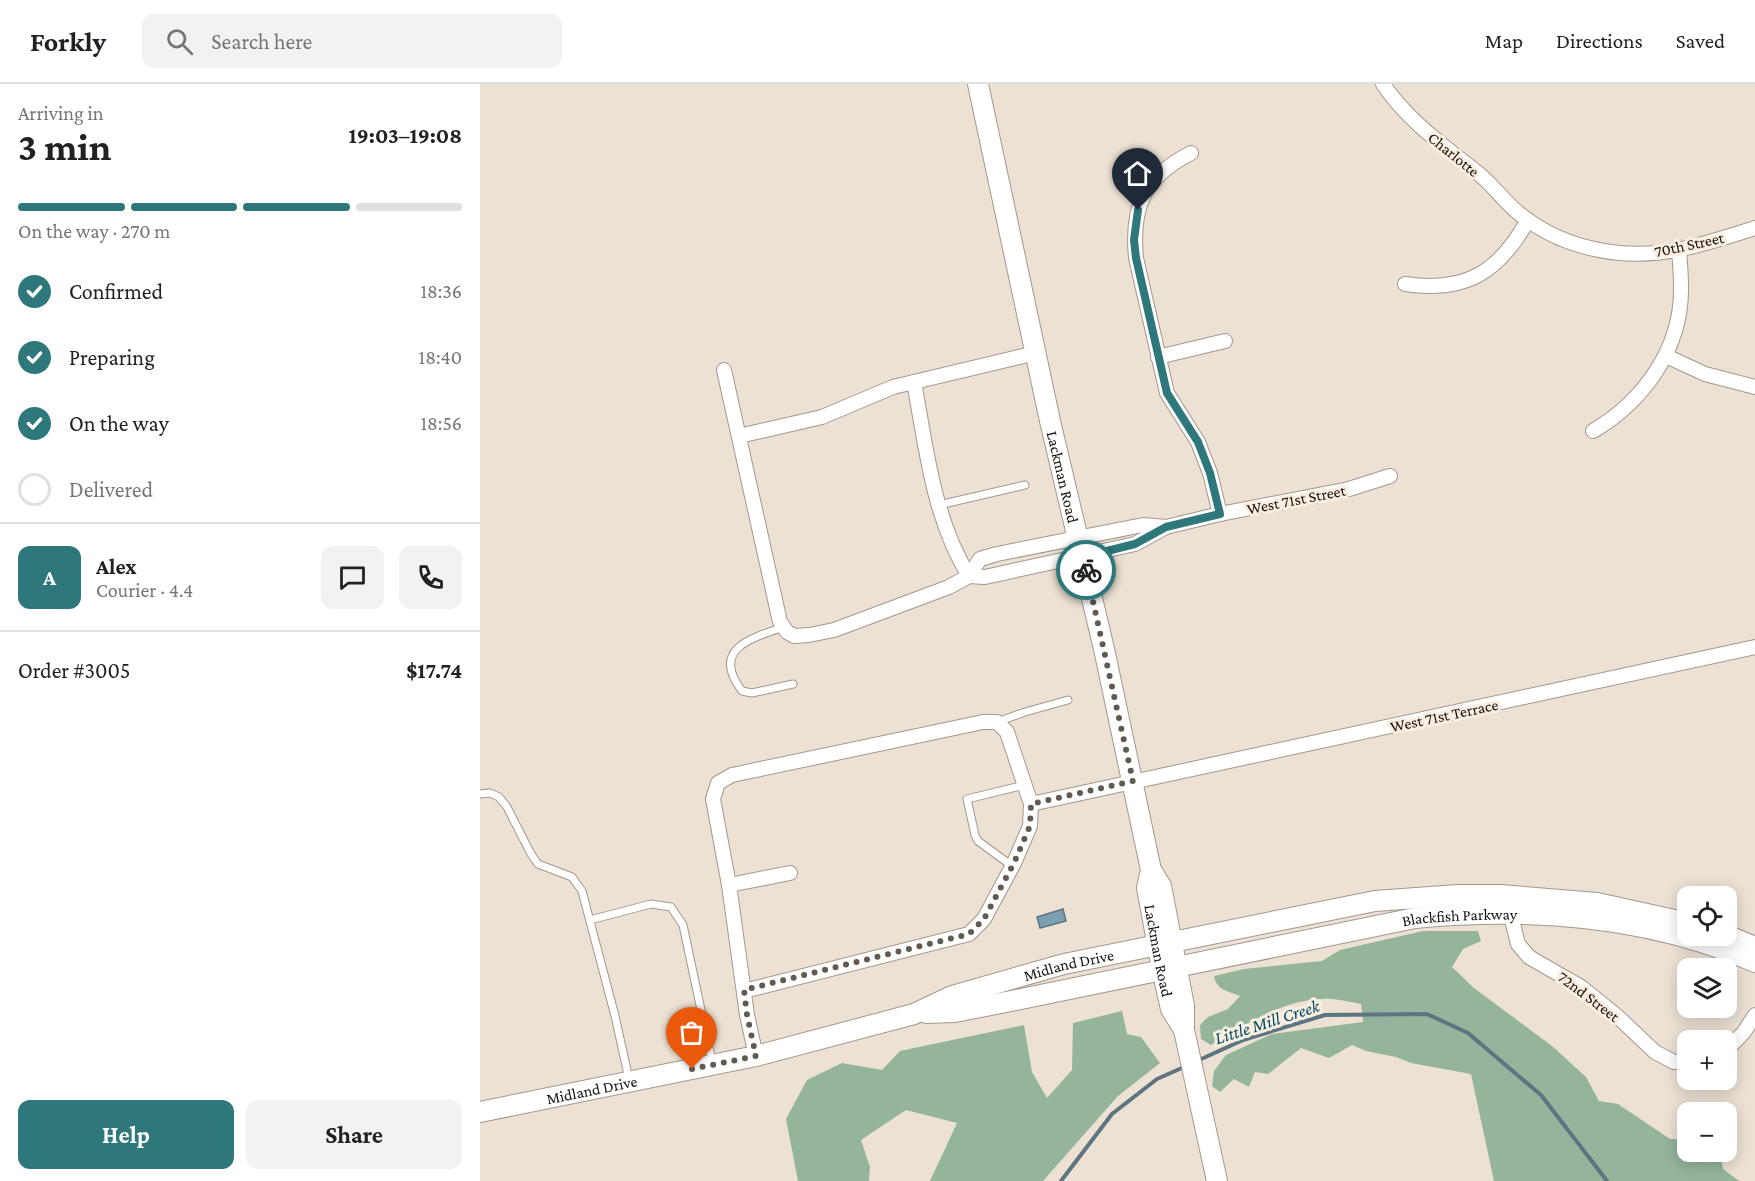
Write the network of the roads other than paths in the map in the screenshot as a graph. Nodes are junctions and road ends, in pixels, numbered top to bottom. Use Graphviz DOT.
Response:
graph roads {
  1 [pos="978,84"];
  2 [pos="1383,84"];
  3 [pos="1191,153"];
  4 [pos="1528,220"];
  5 [pos="1755,228"];
  6 [pos="1679,250"];
  7 [pos="1405,284"];
  8 [pos="1225,341"];
  9 [pos="1036,353"];
  10 [pos="1666,356"];
  11 [pos="1158,357"];
  12 [pos="724,370"];
  13 [pos="914,382"];
  14 [pos="1755,387"];
  15 [pos="1593,431"];
  16 [pos="739,436"];
  17 [pos="1390,476"];
  18 [pos="1025,485"];
  19 [pos="939,505"];
  20 [pos="1220,514"];
  21 [pos="1166,527"];
  22 [pos="1081,547"];
  23 [pos="969,576"];
  24 [pos="784,627"];
  25 [pos="1755,647"];
  26 [pos="793,684"];
  27 [pos="1068,700"];
  28 [pos="997,722"];
  29 [pos="1133,781"];
  30 [pos="1025,785"];
  31 [pos="480,794"];
  32 [pos="1031,804"];
  33 [pos="1012,866"];
  34 [pos="790,873"];
  35 [pos="729,885"];
  36 [pos="1510,912"];
  37 [pos="590,920"];
  38 [pos="1677,921"];
  39 [pos="1737,940"];
  40 [pos="1165,943"];
  41 [pos="1755,947"];
  42 [pos="1755,962"];
  43 [pos="1169,968"];
  44 [pos="744,990"];
  45 [pos="914,1014"];
  46 [pos="1755,1015"];
  47 [pos="1737,1039"];
  48 [pos="756,1056"];
  49 [pos="1677,1062"];
  50 [pos="712,1064"];
  51 [pos="629,1081"];
  52 [pos="480,1112"];
  53 [pos="1217,1181"];
  1 -- 9 [label="main road, Lackman Road"];
  2 -- 4 [label="street, Charlotte"];
  3 -- 11 [label="street"];
  4 -- 6 [label="street, 70th Street"];
  4 -- 7 [label="street"];
  5 -- 6 [label="street, 70th Street"];
  6 -- 10 [label="street"];
  8 -- 11 [label="street"];
  9 -- 13 [label="street"];
  9 -- 22 [label="main road, Lackman Road"];
  10 -- 14 [label="street"];
  10 -- 15 [label="street"];
  11 -- 20 [label="street"];
  12 -- 16 [label="street"];
  13 -- 16 [label="street"];
  13 -- 19 [label="street"];
  16 -- 24 [label="street"];
  17 -- 20 [label="street, West 71st Street"];
  18 -- 19 [label="lane"];
  19 -- 23 [label="street"];
  20 -- 21 [label="street, West 71st Street"];
  21 -- 22 [label="street, West 71st Street"];
  21 -- 22 [label="street, West 71st Street"];
  22 -- 23 [label="street"];
  22 -- 23 [label="street"];
  22 -- 29 [label="main road, Lackman Road"];
  23 -- 24 [label="street"];
  24 -- 26 [label="lane"];
  25 -- 29 [label="street, West 71st Terrace"];
  27 -- 28 [label="lane"];
  28 -- 30 [label="street"];
  28 -- 35 [label="street"];
  29 -- 32 [label="street, West 71st Terrace"];
  29 -- 40 [label="main road, Lackman Road"];
  30 -- 32 [label="street"];
  30 -- 33 [label="lane"];
  31 -- 37 [label="lane"];
  32 -- 33 [label="street"];
  33 -- 44 [label="street"];
  34 -- 35 [label="street"];
  35 -- 44 [label="street"];
  36 -- 42 [label="main road, Blackfish Parkway"];
  36 -- 43 [label="main road, Blackfish Parkway"];
  36 -- 49 [label="street, 72nd Street"];
  37 -- 50 [label="lane"];
  37 -- 51 [label="lane"];
  38 -- 40 [label="main road, Blackfish Parkway"];
  39 -- 41 [label="main road"];
  40 -- 43 [label="main road, Lackman Road"];
  40 -- 45 [label="main road, Midland Drive"];
  43 -- 45 [label="main road, Midland Drive"];
  43 -- 53 [label="main road, Lackman Road"];
  44 -- 48 [label="street"];
  45 -- 48 [label="main road, Midland Drive"];
  46 -- 47 [label="street"];
  48 -- 50 [label="main road, Midland Drive"];
  50 -- 51 [label="main road, Midland Drive"];
  51 -- 52 [label="main road, Midland Drive"];
}
